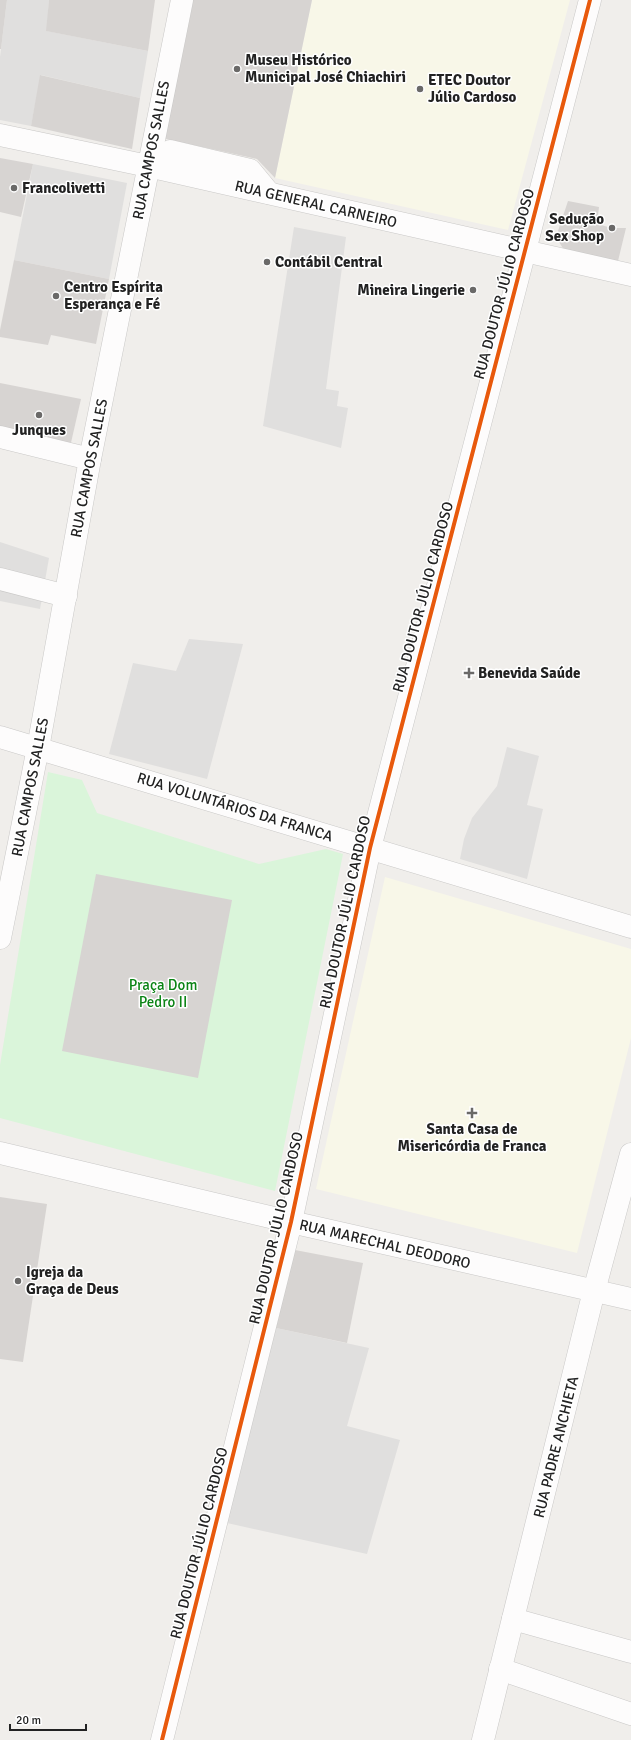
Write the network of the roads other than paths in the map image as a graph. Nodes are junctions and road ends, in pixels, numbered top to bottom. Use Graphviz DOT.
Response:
graph roads {
  1 [pos="182,0"];
  2 [pos="590,0"];
  3 [pos="0,135"];
  4 [pos="148,166"];
  5 [pos="525,252"];
  6 [pos="631,275"];
  7 [pos="0,437"];
  8 [pos="90,459"];
  9 [pos="0,579"];
  10 [pos="66,596"];
  11 [pos="0,737"];
  12 [pos="38,748"];
  13 [pos="370,848"];
  14 [pos="631,926"];
  15 [pos="0,938"];
  16 [pos="0,1153"];
  17 [pos="631,1154"];
  18 [pos="291,1222"];
  19 [pos="594,1291"];
  20 [pos="631,1299"];
  21 [pos="513,1619"];
  22 [pos="631,1652"];
  23 [pos="500,1670"];
  24 [pos="631,1714"];
  25 [pos="162,1740"];
  26 [pos="483,1740"];
  1 -- 4 [label="street, RUA CAMPOS SALLES"];
  2 -- 5 [label="street, RUA DOUTOR JÚLIO CARDOSO"];
  3 -- 4 [label="street, RUA GENERAL CARNEIRO"];
  4 -- 5 [label="street, RUA GENERAL CARNEIRO"];
  4 -- 8 [label="street, RUA CAMPOS SALLES"];
  5 -- 6 [label="street, RUA GENERAL CARNEIRO"];
  5 -- 13 [label="street, RUA DOUTOR JÚLIO CARDOSO"];
  7 -- 8 [label="street"];
  8 -- 10 [label="street, RUA CAMPOS SALLES"];
  9 -- 10 [label="street"];
  10 -- 12 [label="street, RUA CAMPOS SALLES"];
  11 -- 12 [label="street, RUA VOLUNTÁRIOS DA FRANCA"];
  12 -- 13 [label="street, RUA VOLUNTÁRIOS DA FRANCA"];
  12 -- 15 [label="street, RUA CAMPOS SALLES"];
  13 -- 14 [label="street, RUA VOLUNTÁRIOS DA FRANCA"];
  13 -- 18 [label="street, RUA DOUTOR JÚLIO CARDOSO"];
  16 -- 18 [label="street, RUA MARECHAL DEODORO"];
  17 -- 19 [label="street, RUA PADRE ANCHIETA"];
  18 -- 19 [label="street, RUA MARECHAL DEODORO"];
  18 -- 25 [label="street, RUA DOUTOR JÚLIO CARDOSO"];
  19 -- 20 [label="street, RUA MARECHAL DEODORO"];
  19 -- 21 [label="street, RUA PADRE ANCHIETA"];
  21 -- 22 [label="street"];
  21 -- 23 [label="street, RUA PADRE ANCHIETA"];
  23 -- 24 [label="street"];
  23 -- 26 [label="street, RUA PADRE ANCHIETA"];
}
